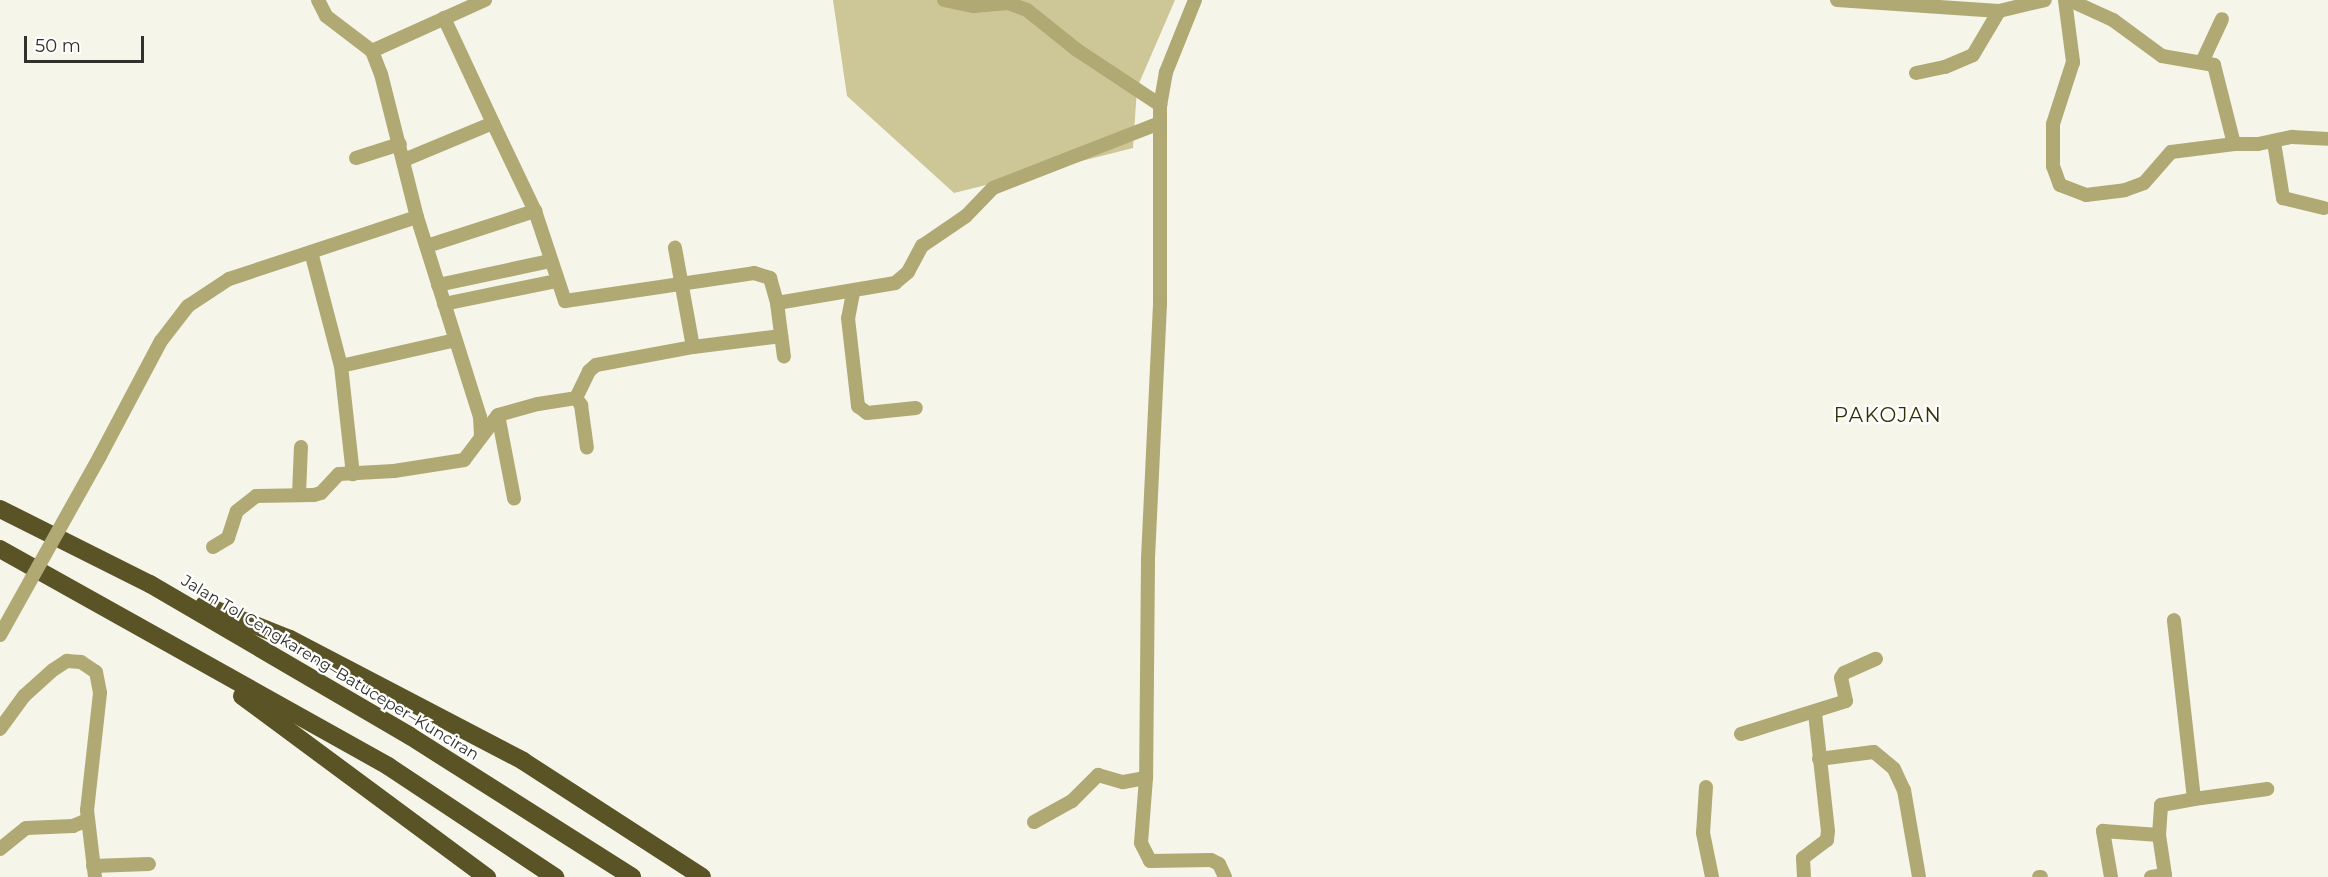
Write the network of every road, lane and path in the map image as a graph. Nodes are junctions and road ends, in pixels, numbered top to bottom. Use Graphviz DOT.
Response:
graph roads {
  1 [pos="318,0"];
  2 [pos="484,0"];
  3 [pos="944,0"];
  4 [pos="1195,0"];
  5 [pos="1837,0"];
  6 [pos="2045,0"];
  7 [pos="2067,0"];
  8 [pos="1999,11"];
  9 [pos="444,18"];
  10 [pos="2222,19"];
  11 [pos="372,51"];
  12 [pos="2203,60"];
  13 [pos="1916,73"];
  14 [pos="1160,105"];
  15 [pos="492,123"];
  16 [pos="1160,123"];
  17 [pos="2328,140"];
  18 [pos="2274,142"];
  19 [pos="400,144"];
  20 [pos="2234,144"];
  21 [pos="356,158"];
  22 [pos="404,160"];
  23 [pos="2324,208"];
  24 [pos="535,211"];
  25 [pos="417,217"];
  26 [pos="428,246"];
  27 [pos="675,248"];
  28 [pos="311,252"];
  29 [pos="550,261"];
  30 [pos="556,281"];
  31 [pos="438,285"];
  32 [pos="685,285"];
  33 [pos="853,293"];
  34 [pos="777,303"];
  35 [pos="444,304"];
  36 [pos="781,336"];
  37 [pos="455,340"];
  38 [pos="693,347"];
  39 [pos="784,357"];
  40 [pos="342,366"];
  41 [pos="576,398"];
  42 [pos="916,408"];
  43 [pos="498,415"];
  44 [pos="481,437"];
  45 [pos="301,447"];
  46 [pos="586,448"];
  47 [pos="353,474"];
  48 [pos="299,494"];
  49 [pos="514,498"];
  50 [pos="0,509"];
  51 [pos="213,547"];
  52 [pos="0,549"];
  53 [pos="150,584"];
  54 [pos="2174,620"];
  55 [pos="0,635"];
  56 [pos="177,648"];
  57 [pos="1876,659"];
  58 [pos="1815,714"];
  59 [pos="0,729"];
  60 [pos="1741,734"];
  61 [pos="1819,759"];
  62 [pos="1146,778"];
  63 [pos="1706,787"];
  64 [pos="2267,789"];
  65 [pos="2194,799"];
  66 [pos="87,820"];
  67 [pos="1034,822"];
  68 [pos="2159,835"];
  69 [pos="0,849"];
  70 [pos="149,864"];
  71 [pos="94,872"];
  72 [pos="2163,876"];
  73 [pos="487,877"];
  74 [pos="555,877"];
  75 [pos="632,877"];
  76 [pos="702,877"];
  77 [pos="1225,877"];
  78 [pos="1712,877"];
  79 [pos="1804,877"];
  80 [pos="1919,877"];
  81 [pos="2111,877"];
  1 -- 11 [label="street"];
  2 -- 9 [label="street"];
  3 -- 14 [label="street"];
  4 -- 14 [label="street"];
  5 -- 8 [label="street"];
  6 -- 8 [label="street"];
  7 -- 12 [label="street"];
  7 -- 20 [label="street"];
  8 -- 13 [label="street"];
  9 -- 11 [label="street"];
  9 -- 15 [label="street"];
  10 -- 12 [label="street"];
  11 -- 19 [label="street"];
  12 -- 20 [label="street"];
  14 -- 16 [label="street"];
  15 -- 22 [label="street"];
  15 -- 24 [label="street"];
  16 -- 33 [label="street"];
  16 -- 62 [label="street"];
  17 -- 18 [label="street"];
  18 -- 20 [label="street"];
  18 -- 23 [label="street"];
  19 -- 21 [label="street"];
  19 -- 22 [label="street"];
  22 -- 25 [label="street"];
  24 -- 26 [label="street"];
  24 -- 29 [label="street"];
  25 -- 26 [label="street"];
  25 -- 28 [label="street"];
  26 -- 31 [label="street"];
  27 -- 32 [label="street"];
  28 -- 40 [label="street"];
  28 -- 55 [label="street, bridge"];
  29 -- 30 [label="street"];
  29 -- 31 [label="street"];
  30 -- 32 [label="street"];
  30 -- 35 [label="street"];
  31 -- 35 [label="street"];
  32 -- 34 [label="street"];
  32 -- 38 [label="street"];
  33 -- 34 [label="street"];
  33 -- 42 [label="street"];
  34 -- 36 [label="street"];
  35 -- 37 [label="street"];
  36 -- 38 [label="street"];
  36 -- 39 [label="street"];
  37 -- 40 [label="street"];
  37 -- 44 [label="street"];
  38 -- 41 [label="street"];
  40 -- 47 [label="street"];
  41 -- 43 [label="street"];
  41 -- 46 [label="street"];
  43 -- 44 [label="street"];
  43 -- 49 [label="street"];
  44 -- 47 [label="street"];
  45 -- 48 [label="street"];
  47 -- 48 [label="street"];
  48 -- 51 [label="street"];
  50 -- 53 [label="highway, Jalan Tol Cengkareng–Batuceper–Kunciran"];
  52 -- 56 [label="highway"];
  53 -- 75 [label="highway, Jalan Tol Cengkareng–Batuceper–Kunciran"];
  53 -- 76 [label="highway"];
  54 -- 65 [label="street"];
  56 -- 73 [label="highway"];
  56 -- 74 [label="highway"];
  57 -- 58 [label="street"];
  58 -- 60 [label="street"];
  58 -- 61 [label="street"];
  59 -- 66 [label="street"];
  61 -- 79 [label="street"];
  61 -- 80 [label="street"];
  62 -- 67 [label="street"];
  62 -- 77 [label="street"];
  63 -- 78 [label="street"];
  64 -- 65 [label="street"];
  65 -- 68 [label="street"];
  66 -- 69 [label="street"];
  66 -- 71 [label="street"];
  68 -- 72 [label="street"];
  68 -- 81 [label="street"];
  70 -- 71 [label="street"];
}
